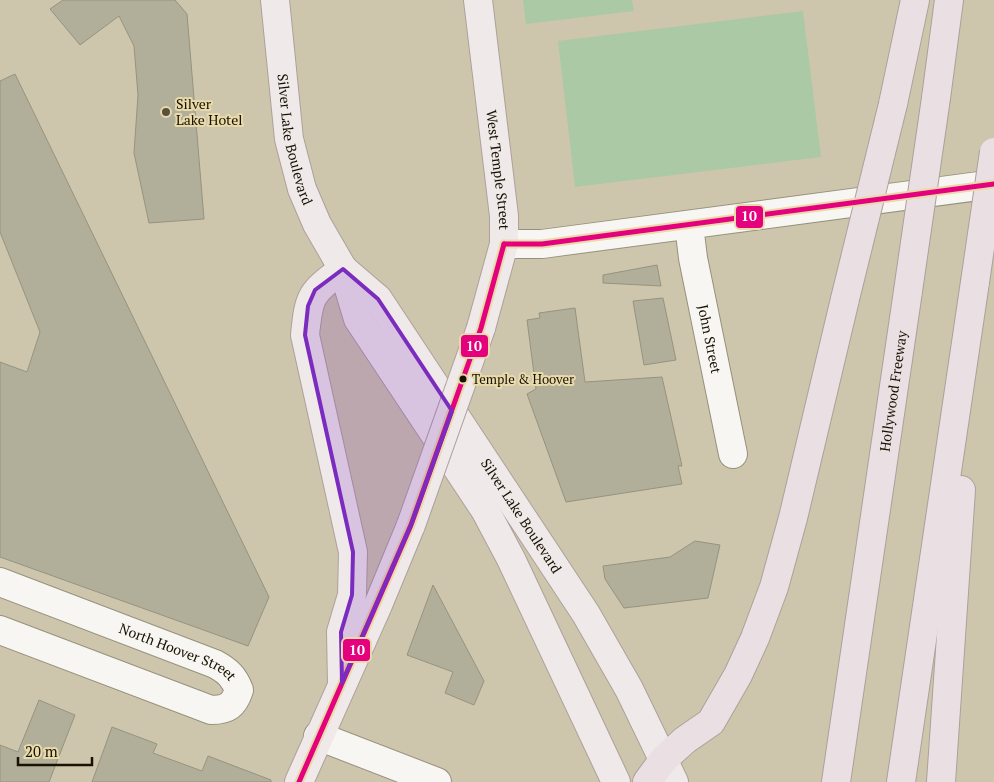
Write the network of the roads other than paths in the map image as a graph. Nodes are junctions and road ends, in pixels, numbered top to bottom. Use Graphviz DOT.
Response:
graph roads {
  1 [pos="275,0"];
  2 [pos="478,0"];
  3 [pos="915,0"];
  4 [pos="949,0"];
  5 [pos="994,152"];
  6 [pos="994,184"];
  7 [pos="688,224"];
  8 [pos="504,244"];
  9 [pos="343,269"];
  10 [pos="975,282"];
  11 [pos="733,454"];
  12 [pos="0,582"];
  13 [pos="0,630"];
  14 [pos="342,683"];
  15 [pos="318,736"];
  16 [pos="669,771"];
  17 [pos="299,782"];
  18 [pos="437,782"];
  19 [pos="616,782"];
  20 [pos="647,782"];
  21 [pos="836,782"];
  22 [pos="901,782"];
  23 [pos="941,782"];
  1 -- 9 [label="main road, Silver Lake Boulevard"];
  2 -- 8 [label="main road, West Temple Street"];
  3 -- 16 [label="highway, bridge"];
  4 -- 21 [label="highway, Hollywood Freeway, bridge"];
  5 -- 10 [label="highway, bridge"];
  6 -- 7 [label="street"];
  7 -- 8 [label="street"];
  7 -- 11 [label="street, John Street"];
  8 -- 14 [label="main road, West Temple Street, bridge"];
  9 -- 14 [label="main road"];
  9 -- 16 [label="main road, Silver Lake Boulevard"];
  9 -- 19 [label="main road, Silver Lake Boulevard"];
  10 -- 22 [label="highway"];
  10 -- 23 [label="highway"];
  12 -- 13 [label="street, North Hoover Street"];
  14 -- 15 [label="main road, West Temple Street"];
  15 -- 17 [label="main road, West Temple Street"];
  15 -- 18 [label="street"];
  16 -- 20 [label="highway"];
}
